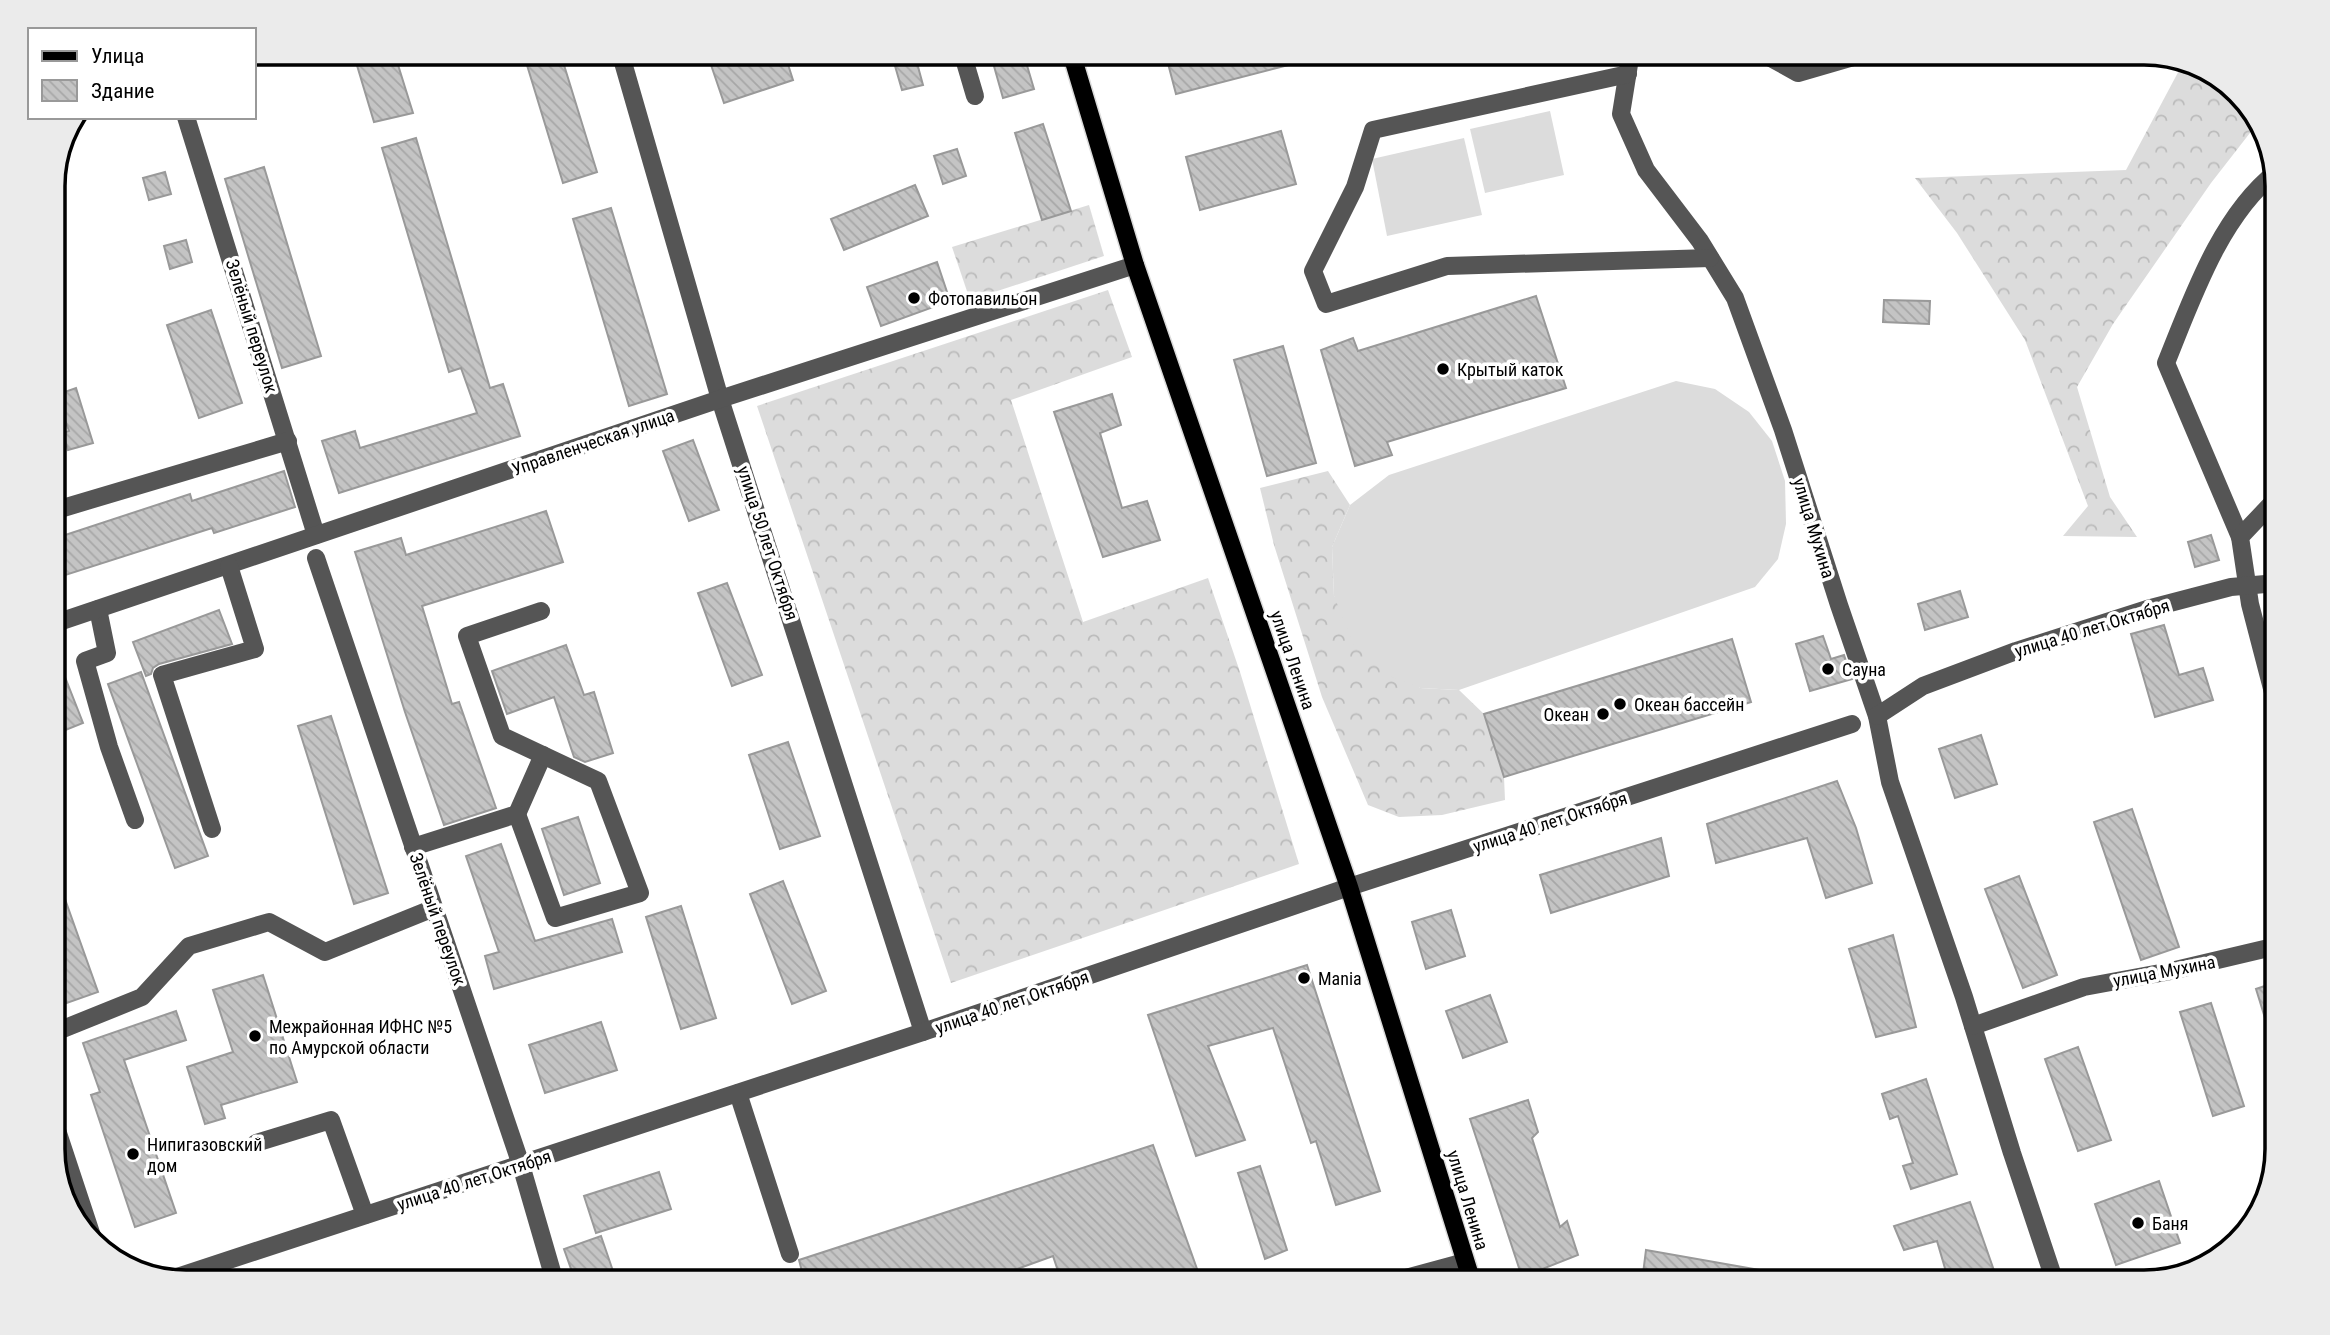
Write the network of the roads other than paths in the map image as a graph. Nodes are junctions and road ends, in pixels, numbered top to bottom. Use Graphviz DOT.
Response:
graph roads {
  1 [pos="624,65"];
  2 [pos="966,65"];
  3 [pos="1075,65"];
  4 [pos="1629,65"];
  5 [pos="1784,65"];
  6 [pos="1826,65"];
  7 [pos="1628,74"];
  8 [pos="975,96"];
  9 [pos="187,119"];
  10 [pos="2265,180"];
  11 [pos="1710,258"];
  12 [pos="1135,265"];
  13 [pos="720,399"];
  14 [pos="288,440"];
  15 [pos="65,508"];
  16 [pos="2265,511"];
  17 [pos="316,535"];
  18 [pos="2240,537"];
  19 [pos="316,558"];
  20 [pos="229,566"];
  21 [pos="2265,584"];
  22 [pos="2247,586"];
  23 [pos="97,609"];
  24 [pos="541,611"];
  25 [pos="65,620"];
  26 [pos="2265,659"];
  27 [pos="1877,716"];
  28 [pos="1852,724"];
  29 [pos="543,755"];
  30 [pos="517,814"];
  31 [pos="135,820"];
  32 [pos="212,829"];
  33 [pos="413,847"];
  34 [pos="1349,887"];
  35 [pos="434,908"];
  36 [pos="2265,949"];
  37 [pos="1973,1026"];
  38 [pos="65,1028"];
  39 [pos="923,1032"];
  40 [pos="738,1093"];
  41 [pos="257,1143"];
  42 [pos="65,1154"];
  43 [pos="520,1165"];
  44 [pos="365,1215"];
  45 [pos="86,1217"];
  46 [pos="790,1254"];
  47 [pos="1465,1262"];
  48 [pos="198,1270"];
  49 [pos="551,1270"];
  50 [pos="1437,1270"];
  51 [pos="1468,1270"];
  52 [pos="2051,1270"];
  1 -- 13 [label="street, улица 50 лет Октября"];
  2 -- 8 [label="street"];
  3 -- 12 [label="main road, улица Ленина"];
  4 -- 7 [label="street, улица Мухина"];
  5 -- 6 [label="street"];
  7 -- 11 [label="street, улица Мухина"];
  7 -- 11 [label="street"];
  9 -- 14 [label="street, Зелёный переулок"];
  10 -- 18 [label="street"];
  11 -- 27 [label="street, улица Мухина"];
  12 -- 13 [label="street, Управленческая улица"];
  12 -- 34 [label="main road, улица Ленина"];
  13 -- 17 [label="street, Управленческая улица"];
  13 -- 39 [label="street, улица 50 лет Октября"];
  14 -- 15 [label="street"];
  14 -- 17 [label="street, Зелёный переулок"];
  16 -- 18 [label="street"];
  17 -- 20 [label="street, Управленческая улица"];
  18 -- 22 [label="street"];
  19 -- 33 [label="street, Зелёный переулок"];
  20 -- 23 [label="street, Управленческая улица"];
  20 -- 32 [label="street"];
  21 -- 22 [label="street, улица 40 лет Октября"];
  22 -- 26 [label="street"];
  22 -- 27 [label="street, улица 40 лет Октября"];
  23 -- 25 [label="street, Управленческая улица"];
  23 -- 31 [label="street"];
  24 -- 29 [label="street"];
  27 -- 37 [label="street, улица Мухина"];
  28 -- 34 [label="street, улица 40 лет Октября"];
  29 -- 30 [label="street"];
  29 -- 30 [label="street"];
  30 -- 33 [label="street"];
  33 -- 35 [label="street, Зелёный переулок"];
  34 -- 39 [label="street, улица 40 лет Октября"];
  34 -- 47 [label="main road, улица Ленина"];
  35 -- 38 [label="street"];
  35 -- 43 [label="street, Зелёный переулок"];
  36 -- 37 [label="street, улица Мухина"];
  37 -- 52 [label="street, улица Мухина"];
  39 -- 40 [label="street, улица 40 лет Октября"];
  40 -- 43 [label="street, улица 40 лет Октября"];
  40 -- 46 [label="street"];
  41 -- 44 [label="street"];
  42 -- 45 [label="street"];
  43 -- 44 [label="street, улица 40 лет Октября"];
  43 -- 49 [label="street, Зелёный переулок"];
  44 -- 48 [label="street, улица 40 лет Октября"];
  47 -- 50 [label="street"];
  47 -- 51 [label="main road, улица Ленина"];
}
